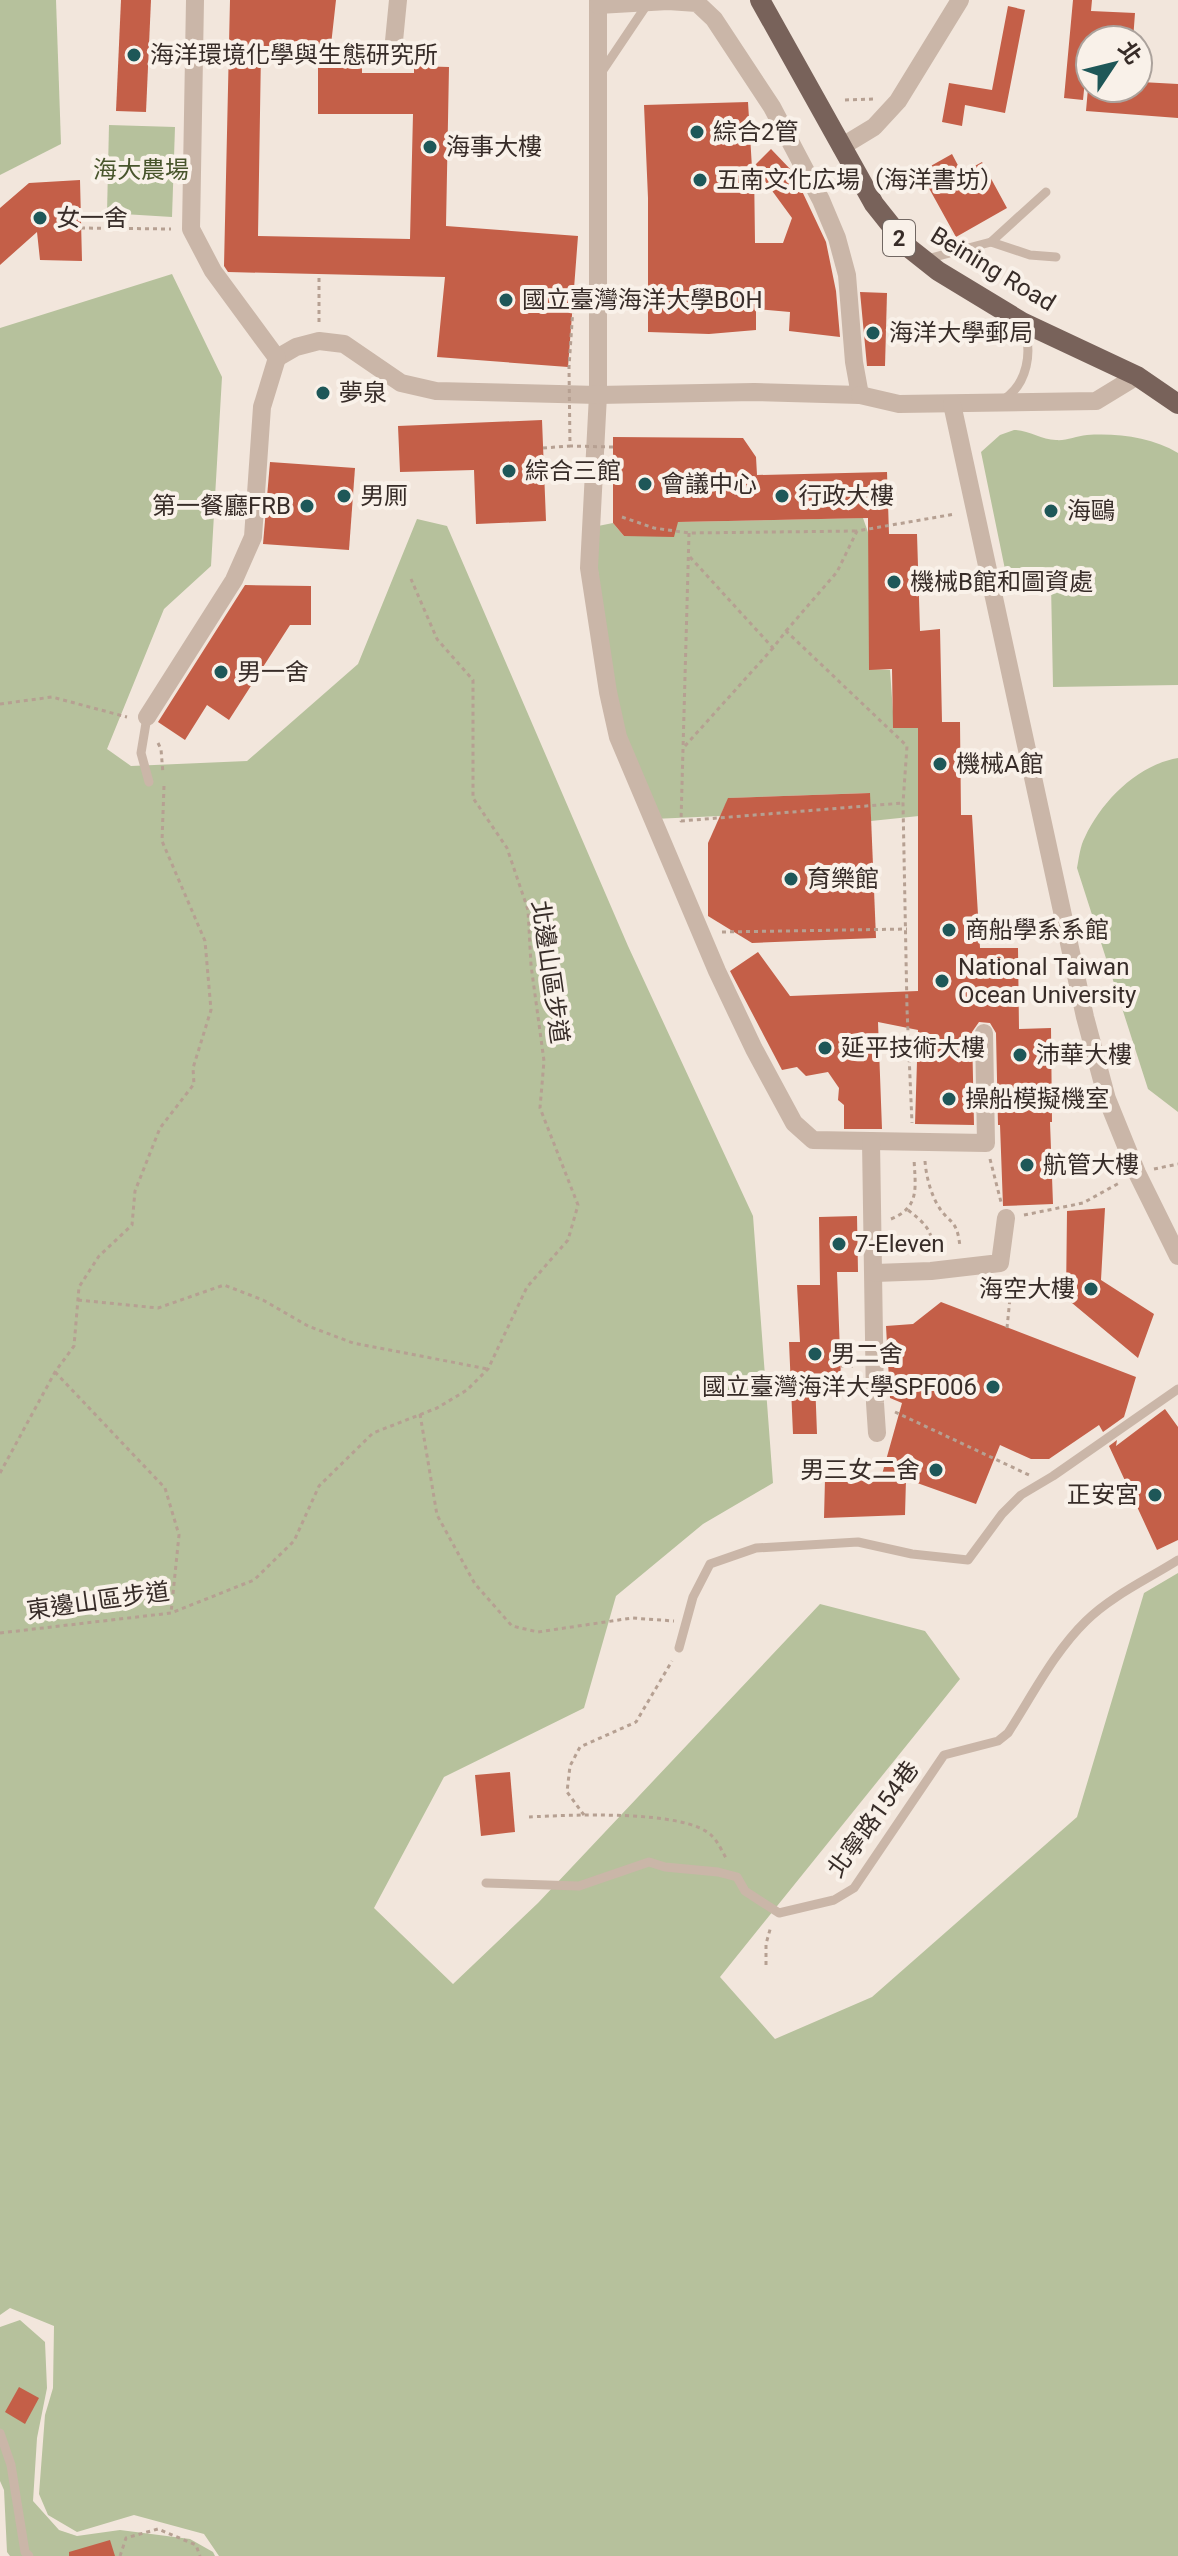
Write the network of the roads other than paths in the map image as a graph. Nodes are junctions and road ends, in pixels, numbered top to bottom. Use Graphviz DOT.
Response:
graph roads {
  1 [pos="195,0"];
  2 [pos="398,0"];
  3 [pos="760,0"];
  4 [pos="960,0"];
  5 [pos="598,2"];
  6 [pos="648,3"];
  7 [pos="394,41"];
  8 [pos="598,77"];
  9 [pos="841,147"];
  10 [pos="1046,192"];
  11 [pos="991,242"];
  12 [pos="1056,257"];
  13 [pos="923,260"];
  14 [pos="1022,322"];
  15 [pos="277,358"];
  16 [pos="1137,376"];
  17 [pos="598,395"];
  18 [pos="860,395"];
  19 [pos="999,403"];
  20 [pos="952,404"];
  21 [pos="1178,404"];
  22 [pos="147,717"];
  23 [pos="149,782"];
  24 [pos="984,1033"];
  25 [pos="871,1141"];
  26 [pos="1006,1218"];
  27 [pos="1178,1256"];
  28 [pos="875,1273"];
  29 [pos="1178,1389"];
  30 [pos="877,1433"];
  31 [pos="1178,1560"];
  32 [pos="679,1648"];
  33 [pos="486,1883"];
  34 [pos="0,2433"];
  35 [pos="29,2556"];
  1 -- 15 [label="street"];
  2 -- 7 [label="street"];
  3 -- 9 [label="main road, Beining Road / 2"];
  4 -- 9 [label="street"];
  5 -- 6 [label="street"];
  5 -- 8 [label="street"];
  6 -- 8 [label="lane"];
  6 -- 18 [label="street"];
  8 -- 17 [label="street"];
  9 -- 13 [label="main road, Beining Road / 2"];
  10 -- 11 [label="lane"];
  11 -- 12 [label="lane"];
  11 -- 13 [label="lane"];
  13 -- 14 [label="main road, Beining Road / 2"];
  14 -- 16 [label="main road, Beining Road / 2"];
  14 -- 19 [label="lane"];
  15 -- 17 [label="street"];
  15 -- 22 [label="street"];
  16 -- 19 [label="street"];
  16 -- 21 [label="main road, Beining Road / 2"];
  17 -- 18 [label="street"];
  17 -- 25 [label="street"];
  18 -- 20 [label="street"];
  19 -- 20 [label="street"];
  20 -- 27 [label="street"];
  22 -- 23 [label="lane"];
  24 -- 25 [label="street"];
  25 -- 28 [label="street"];
  26 -- 28 [label="street"];
  28 -- 30 [label="street"];
  29 -- 32 [label="lane"];
  31 -- 33 [label="lane, 北寧路154巷"];
  34 -- 35 [label="lane"];
}
